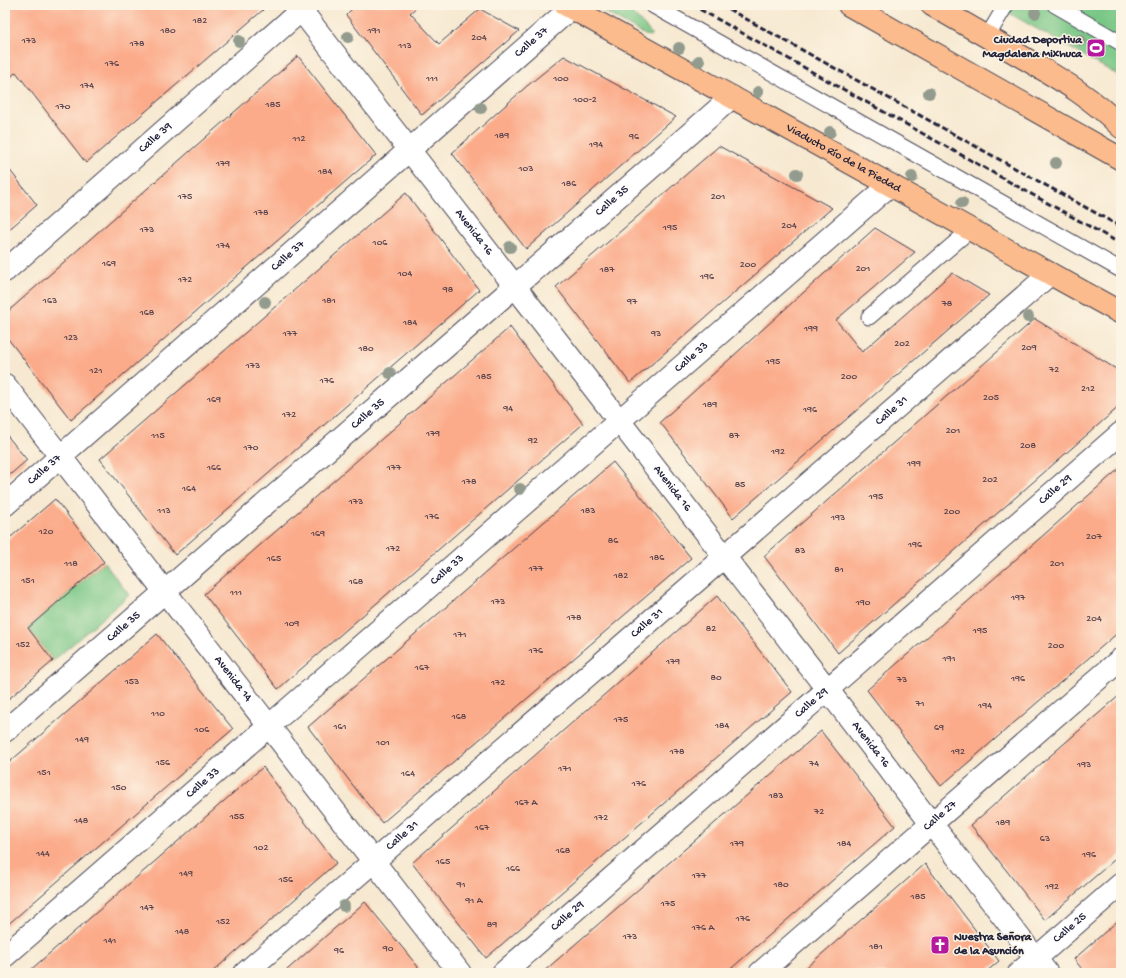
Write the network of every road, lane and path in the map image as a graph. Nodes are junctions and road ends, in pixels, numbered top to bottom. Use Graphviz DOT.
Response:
graph roads {
  1 [pos="652,5"];
  2 [pos="849,5"];
  3 [pos="932,5"];
  4 [pos="1006,5"];
  5 [pos="1055,5"];
  6 [pos="301,7"];
  7 [pos="569,7"];
  8 [pos="988,37"];
  9 [pos="1121,43"];
  10 [pos="732,97"];
  11 [pos="1121,126"];
  12 [pos="409,150"];
  13 [pos="1121,159"];
  14 [pos="890,185"];
  15 [pos="970,230"];
  16 [pos="1121,270"];
  17 [pos="5,271"];
  18 [pos="1050,274"];
  19 [pos="515,286"];
  20 [pos="1121,313"];
  21 [pos="869,317"];
  22 [pos="5,385"];
  23 [pos="619,420"];
  24 [pos="1121,433"];
  25 [pos="60,456"];
  26 [pos="5,505"];
  27 [pos="724,556"];
  28 [pos="165,592"];
  29 [pos="1121,659"];
  30 [pos="827,689"];
  31 [pos="269,726"];
  32 [pos="5,731"];
  33 [pos="932,824"];
  34 [pos="374,861"];
  35 [pos="1121,884"];
  36 [pos="5,956"];
  37 [pos="1041,966"];
  38 [pos="245,973"];
  39 [pos="460,973"];
  40 [pos="503,973"];
  41 [pos="760,973"];
  42 [pos="1019,973"];
  1 -- 16 [label="lane"];
  2 -- 13 [label="main road"];
  3 -- 8 [label="main road"];
  4 -- 8 [label="lane"];
  5 -- 9 [label="lane"];
  6 -- 12 [label="street, Avenida 16"];
  6 -- 17 [label="street, Calle 39"];
  7 -- 10 [label="main road, Viaducto Río de la Piedad"];
  7 -- 12 [label="street, Calle 37"];
  8 -- 11 [label="main road"];
  10 -- 14 [label="main road, Viaducto Río de la Piedad"];
  10 -- 19 [label="street, Calle 35"];
  12 -- 19 [label="street, Avenida 16"];
  12 -- 25 [label="street, Calle 37"];
  14 -- 15 [label="main road, Viaducto Río de la Piedad"];
  14 -- 23 [label="street, Calle 33"];
  15 -- 18 [label="main road, Viaducto Río de la Piedad"];
  15 -- 21 [label="lane"];
  18 -- 20 [label="main road, Viaducto Río de la Piedad"];
  18 -- 27 [label="street, Calle 31"];
  19 -- 23 [label="street, Avenida 16"];
  19 -- 28 [label="street, Calle 35"];
  22 -- 25 [label="street, Avenida 14"];
  23 -- 27 [label="street, Avenida 16"];
  23 -- 31 [label="street, Calle 33"];
  24 -- 30 [label="street, Calle 29"];
  25 -- 26 [label="street, Calle 37"];
  25 -- 28 [label="street, Avenida 14"];
  27 -- 30 [label="street, Avenida 16"];
  27 -- 34 [label="street, Calle 31"];
  28 -- 31 [label="street, Avenida 14"];
  28 -- 32 [label="street, Calle 35"];
  29 -- 33 [label="street, Calle 27"];
  30 -- 33 [label="street, Avenida 16"];
  30 -- 40 [label="street, Calle 29"];
  31 -- 34 [label="street, Avenida 14"];
  31 -- 36 [label="street, Calle 33"];
  33 -- 37 [label="street, Avenida 16"];
  33 -- 41 [label="street, Calle 27"];
  34 -- 38 [label="street, Calle 31"];
  34 -- 39 [label="street, Avenida 14"];
  35 -- 37 [label="street, Calle 25"];
  37 -- 42 [label="street, Calle 25"];
}
